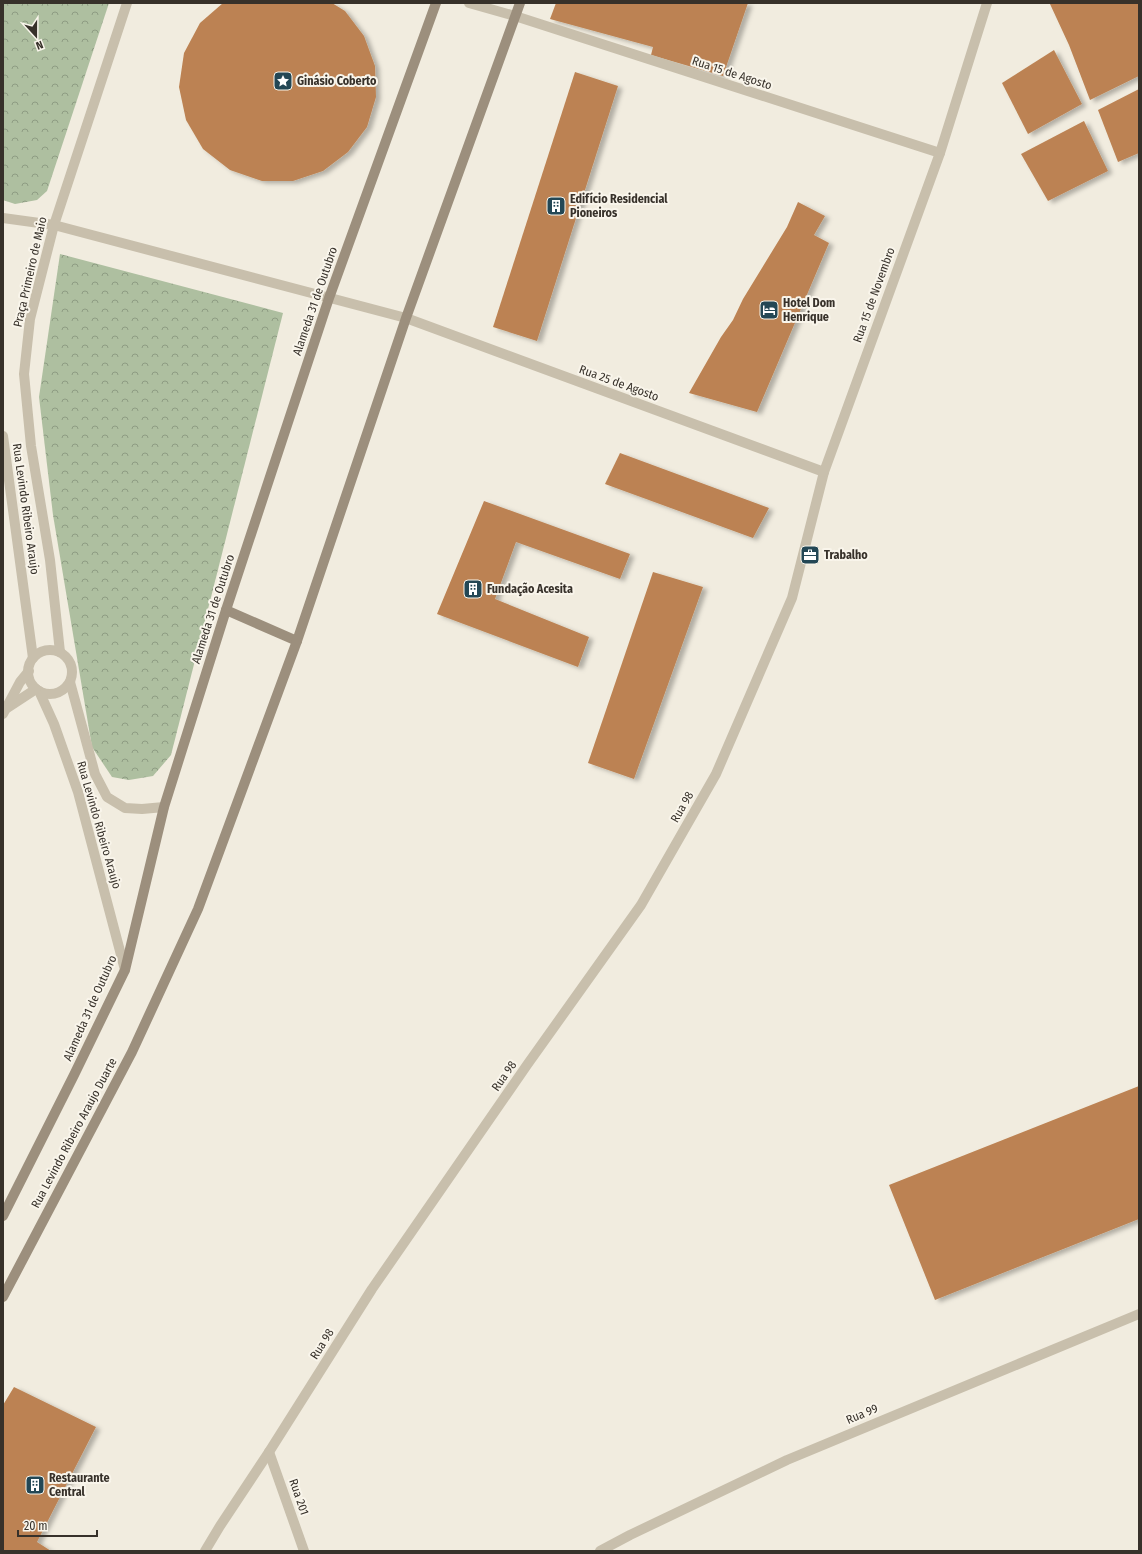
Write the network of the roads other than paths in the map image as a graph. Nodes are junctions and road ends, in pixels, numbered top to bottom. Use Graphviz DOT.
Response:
graph roads {
  1 [pos="127,3"];
  2 [pos="436,3"];
  3 [pos="469,3"];
  4 [pos="520,3"];
  5 [pos="987,3"];
  6 [pos="515,16"];
  7 [pos="940,153"];
  8 [pos="3,218"];
  9 [pos="54,225"];
  10 [pos="328,298"];
  11 [pos="406,318"];
  12 [pos="3,436"];
  13 [pos="824,472"];
  14 [pos="792,598"];
  15 [pos="226,610"];
  16 [pos="297,640"];
  17 [pos="60,652"];
  18 [pos="33,658"];
  19 [pos="29,671"];
  20 [pos="70,682"];
  21 [pos="37,690"];
  22 [pos="5,711"];
  23 [pos="164,807"];
  24 [pos="124,970"];
  25 [pos="3,1216"];
  26 [pos="3,1297"];
  27 [pos="1139,1314"];
  28 [pos="269,1452"];
  29 [pos="205,1551"];
  30 [pos="304,1551"];
  31 [pos="600,1551"];
  1 -- 9 [label="street, Praça Primeiro de Maio"];
  2 -- 10 [label="main road, Alameda 31 de Outubro"];
  3 -- 6 [label="street, Rua 15 de Agosto"];
  4 -- 6 [label="main road"];
  5 -- 7 [label="street, Rua 15 de Novembro"];
  6 -- 7 [label="street, Rua 15 de Agosto"];
  6 -- 11 [label="main road"];
  7 -- 13 [label="street, Rua 15 de Novembro"];
  8 -- 9 [label="street, Rua 25 de Agosto"];
  9 -- 10 [label="street, Rua 25 de Agosto"];
  9 -- 17 [label="street, Praça Primeiro de Maio"];
  10 -- 11 [label="street, Rua 25 de Agosto"];
  10 -- 15 [label="main road, Alameda 31 de Outubro"];
  11 -- 13 [label="street, Rua 25 de Agosto"];
  11 -- 16 [label="main road"];
  12 -- 18 [label="street, Rua Levindo Ribeiro Araujo"];
  13 -- 14 [label="street, Rua 15 de Novembro"];
  14 -- 28 [label="street, Rua 98"];
  15 -- 16 [label="main road"];
  15 -- 23 [label="main road, Alameda 31 de Outubro"];
  16 -- 26 [label="main road, Rua Levindo Ribeiro Araujo Duarte"];
  17 -- 18 [label="street"];
  17 -- 20 [label="street"];
  18 -- 19 [label="street"];
  19 -- 21 [label="street"];
  19 -- 22 [label="street"];
  20 -- 21 [label="street"];
  20 -- 23 [label="street"];
  21 -- 22 [label="street"];
  21 -- 24 [label="street, Rua Levindo Ribeiro Araujo"];
  23 -- 24 [label="main road, Alameda 31 de Outubro"];
  24 -- 25 [label="main road, Alameda 31 de Outubro"];
  27 -- 31 [label="street, Rua 99"];
  28 -- 29 [label="street, Rua 98"];
  28 -- 30 [label="street, Rua 201"];
}
